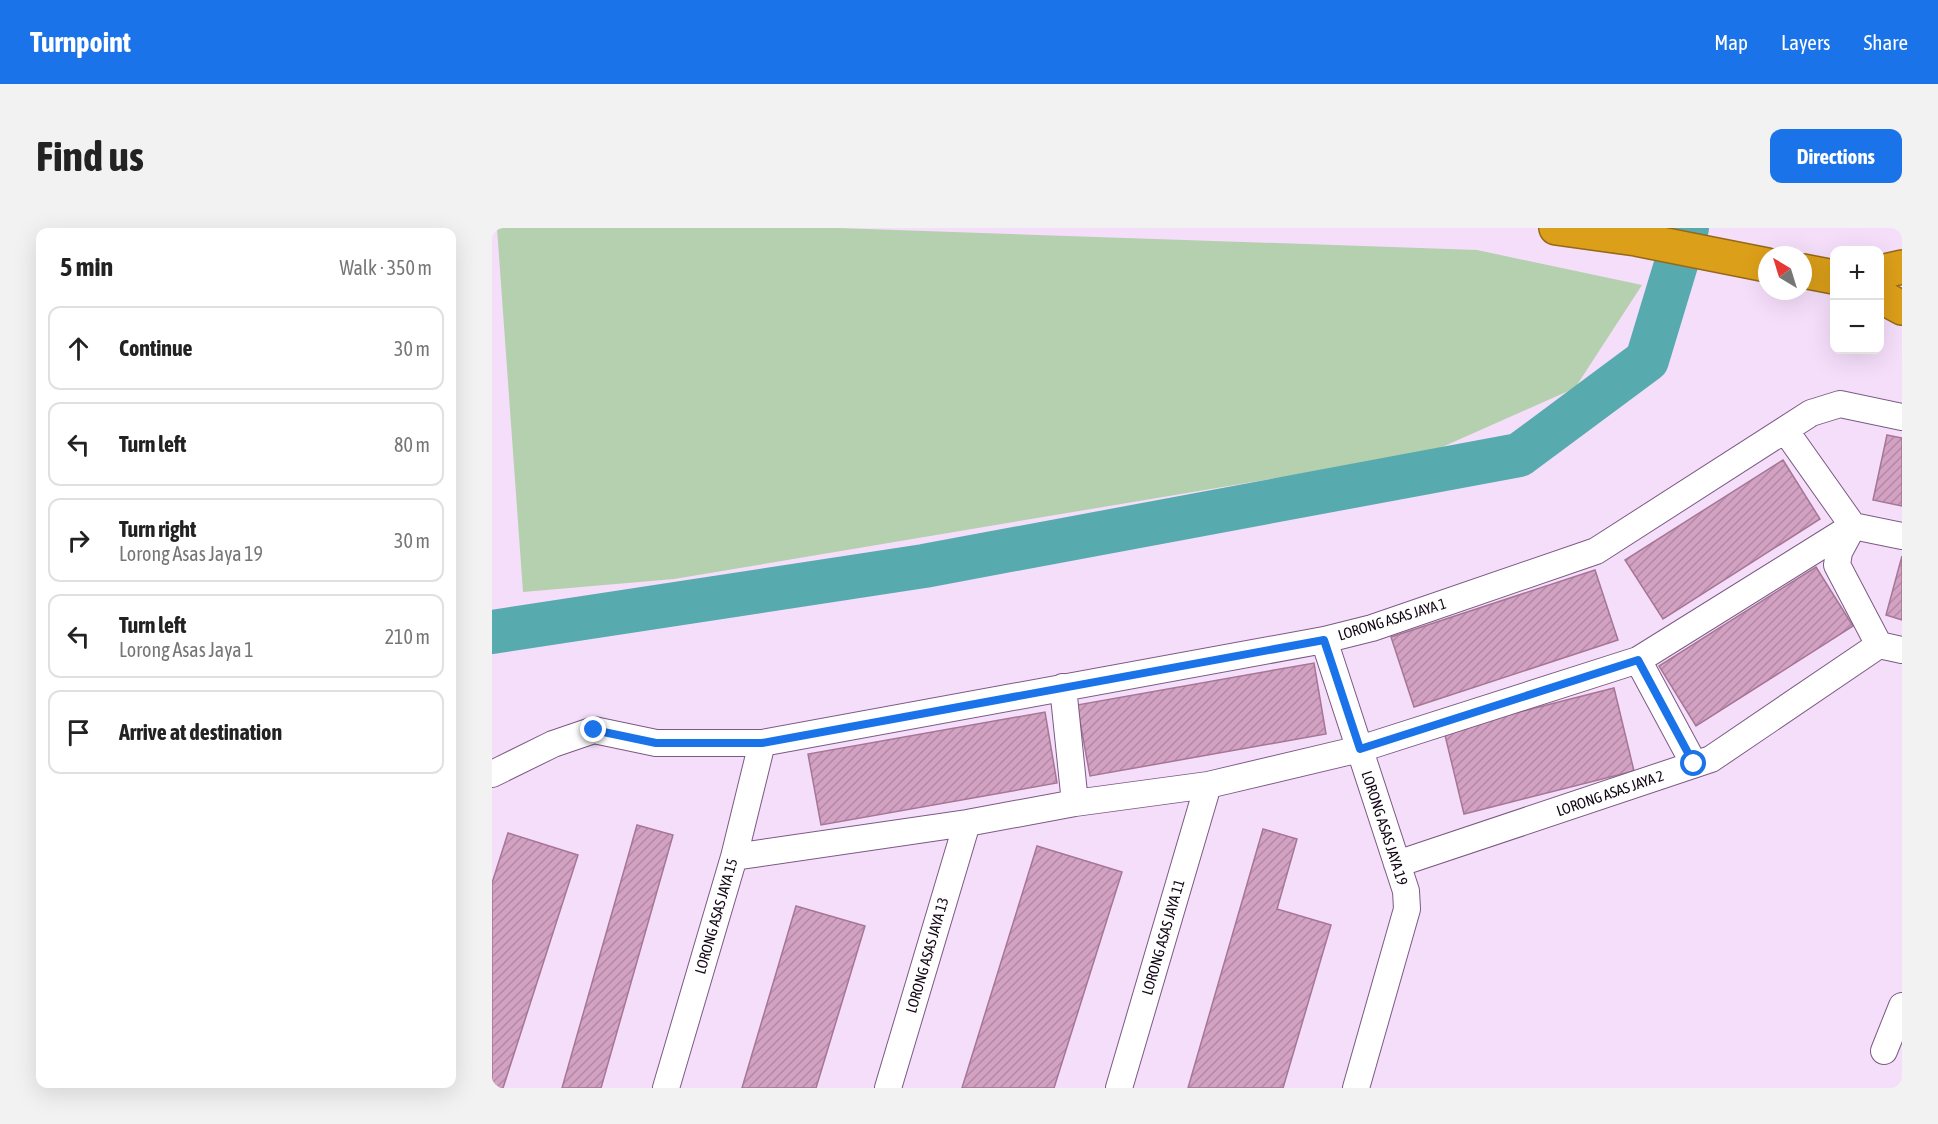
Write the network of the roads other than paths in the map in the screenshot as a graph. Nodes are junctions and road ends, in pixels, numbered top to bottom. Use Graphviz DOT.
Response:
graph roads {
  1 [pos="1556,228"];
  2 [pos="1758,263"];
  3 [pos="1902,267"];
  4 [pos="1884,271"];
  5 [pos="1812,273"];
  6 [pos="1830,276"];
  7 [pos="1884,298"];
  8 [pos="1902,308"];
  9 [pos="1902,417"];
  10 [pos="1785,430"];
  11 [pos="1853,526"];
  12 [pos="1902,536"];
  13 [pos="1324,640"];
  14 [pos="1891,647"];
  15 [pos="1638,660"];
  16 [pos="1063,687"];
  17 [pos="762,743"];
  18 [pos="1360,749"];
  19 [pos="1694,764"];
  20 [pos="492,774"];
  21 [pos="1208,786"];
  22 [pos="1075,803"];
  23 [pos="967,823"];
  24 [pos="734,857"];
  25 [pos="1396,864"];
  26 [pos="1902,1006"];
  27 [pos="1884,1051"];
  28 [pos="666,1088"];
  29 [pos="888,1088"];
  30 [pos="1119,1088"];
  31 [pos="1356,1088"];
  1 -- 2 [label="highway"];
  3 -- 4 [label="highway"];
  5 -- 6 [label="highway"];
  7 -- 8 [label="highway"];
  9 -- 10 [label="street, LORONG ASAS JAYA 1"];
  10 -- 11 [label="street"];
  10 -- 13 [label="street, LORONG ASAS JAYA 1"];
  11 -- 12 [label="street"];
  11 -- 14 [label="street"];
  11 -- 15 [label="street"];
  13 -- 16 [label="street, LORONG ASAS JAYA 1"];
  13 -- 18 [label="street, LORONG ASAS JAYA 19"];
  14 -- 19 [label="street, LORONG ASAS JAYA 2"];
  15 -- 18 [label="street"];
  15 -- 19 [label="street"];
  16 -- 17 [label="street, LORONG ASAS JAYA 1"];
  16 -- 22 [label="street"];
  17 -- 20 [label="street, LORONG ASAS JAYA 1"];
  17 -- 24 [label="street, LORONG ASAS JAYA 15"];
  18 -- 21 [label="street"];
  18 -- 25 [label="street, LORONG ASAS JAYA 19"];
  19 -- 25 [label="street, LORONG ASAS JAYA 2"];
  21 -- 22 [label="street"];
  21 -- 30 [label="street, LORONG ASAS JAYA 11"];
  22 -- 23 [label="street"];
  23 -- 24 [label="street"];
  23 -- 29 [label="street, LORONG ASAS JAYA 13"];
  24 -- 28 [label="street, LORONG ASAS JAYA 15"];
  25 -- 31 [label="street, LORONG ASAS JAYA 19"];
  26 -- 27 [label="street"];
}
